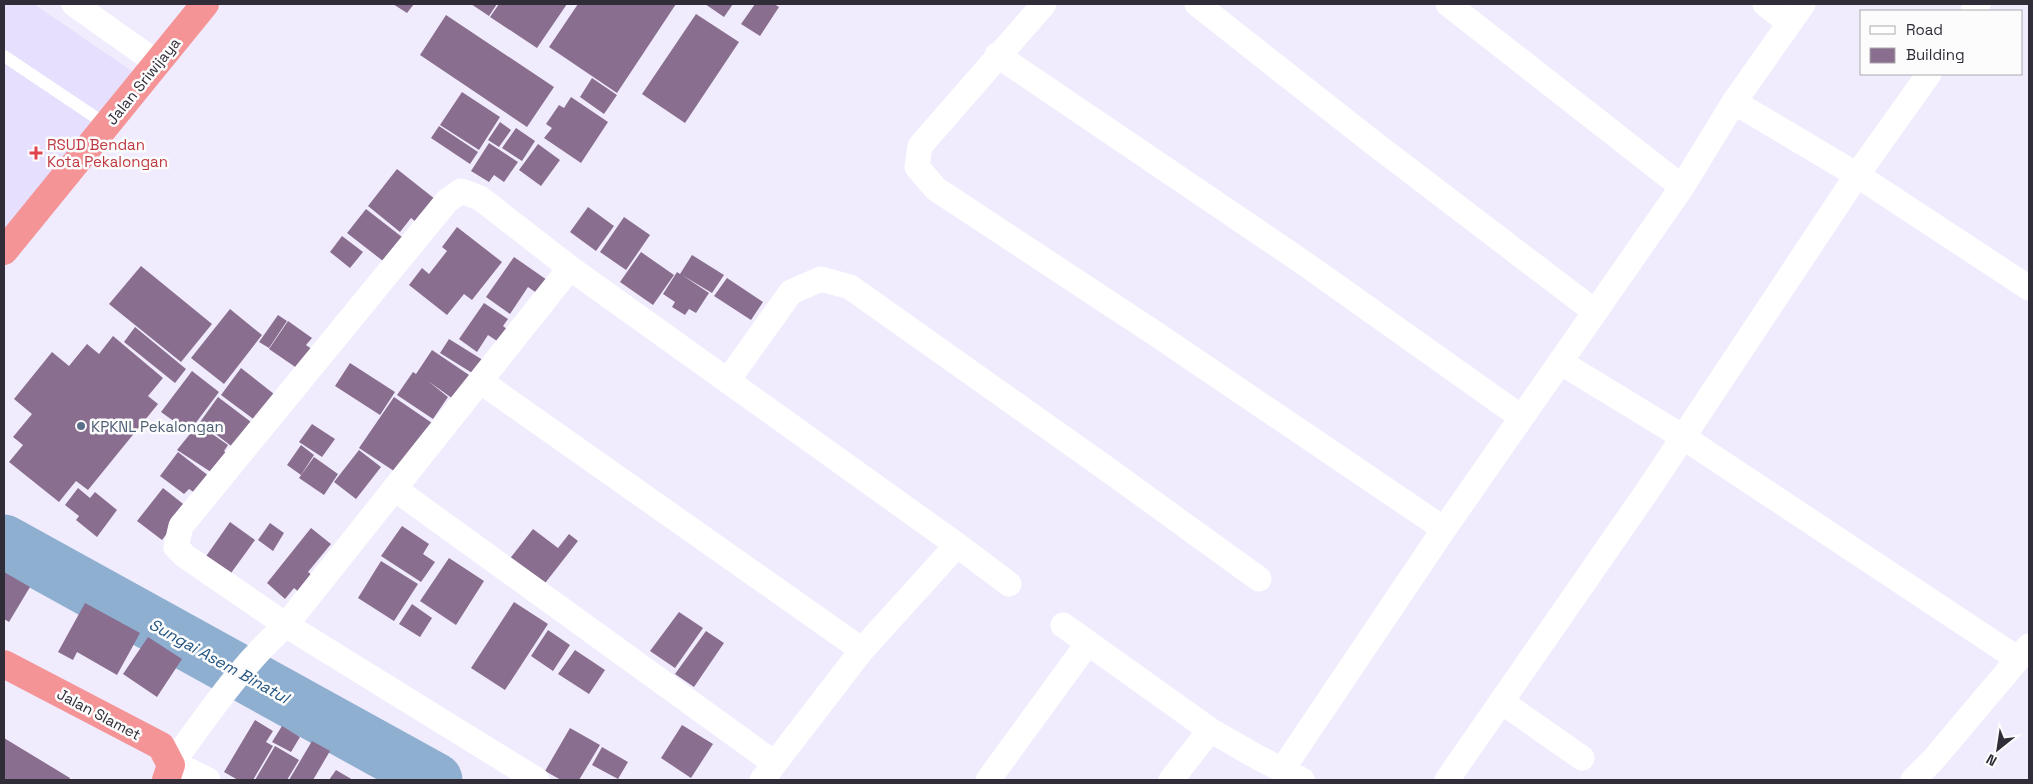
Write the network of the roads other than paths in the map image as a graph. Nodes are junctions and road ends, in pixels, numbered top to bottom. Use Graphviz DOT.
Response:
graph roads {
  1 [pos="74,4"];
  2 [pos="205,4"];
  3 [pos="1044,4"];
  4 [pos="1196,4"];
  5 [pos="1448,4"];
  6 [pos="1765,4"];
  7 [pos="1796,13"];
  8 [pos="4,56"];
  9 [pos="997,56"];
  10 [pos="157,63"];
  11 [pos="1928,75"];
  12 [pos="1734,102"];
  13 [pos="107,125"];
  14 [pos="1857,176"];
  15 [pos="1682,187"];
  16 [pos="4,251"];
  17 [pos="570,268"];
  18 [pos="2029,288"];
  19 [pos="1594,311"];
  20 [pos="1560,362"];
  21 [pos="728,380"];
  22 [pos="480,381"];
  23 [pos="1521,417"];
  24 [pos="1683,437"];
  25 [pos="395,489"];
  26 [pos="1444,529"];
  27 [pos="957,545"];
  28 [pos="1258,579"];
  29 [pos="1009,584"];
  30 [pos="286,625"];
  31 [pos="1063,625"];
  32 [pos="1088,643"];
  33 [pos="862,650"];
  34 [pos="2024,652"];
  35 [pos="4,664"];
  36 [pos="1502,702"];
  37 [pos="1210,730"];
  38 [pos="1582,758"];
  39 [pos="768,771"];
  40 [pos="169,773"];
  41 [pos="1292,775"];
  42 [pos="208,780"];
  43 [pos="537,780"];
  44 [pos="988,780"];
  45 [pos="1171,780"];
  46 [pos="1447,780"];
  47 [pos="1913,780"];
  1 -- 10 [label="street"];
  2 -- 10 [label="highway, Jalan Sriwijaya"];
  3 -- 9 [label="street"];
  4 -- 19 [label="street"];
  5 -- 15 [label="street"];
  6 -- 7 [label="street"];
  7 -- 12 [label="street"];
  8 -- 13 [label="lane"];
  9 -- 23 [label="street"];
  9 -- 26 [label="street"];
  10 -- 13 [label="highway, Jalan Sriwijaya"];
  11 -- 14 [label="street"];
  12 -- 14 [label="street"];
  12 -- 15 [label="street"];
  13 -- 16 [label="highway, Jalan Sriwijaya"];
  14 -- 18 [label="street"];
  14 -- 24 [label="street"];
  15 -- 19 [label="street"];
  17 -- 21 [label="street"];
  17 -- 22 [label="street"];
  17 -- 30 [label="street"];
  19 -- 20 [label="street"];
  20 -- 23 [label="street"];
  20 -- 24 [label="street"];
  21 -- 27 [label="street"];
  21 -- 28 [label="street"];
  22 -- 25 [label="street"];
  22 -- 33 [label="street"];
  23 -- 26 [label="street"];
  24 -- 34 [label="street"];
  24 -- 36 [label="street"];
  25 -- 30 [label="street"];
  25 -- 39 [label="street"];
  26 -- 41 [label="street"];
  27 -- 29 [label="street"];
  27 -- 33 [label="street"];
  30 -- 40 [label="street"];
  30 -- 43 [label="street"];
  31 -- 32 [label="street"];
  32 -- 37 [label="street"];
  32 -- 44 [label="street"];
  33 -- 39 [label="street"];
  34 -- 47 [label="street"];
  35 -- 40 [label="highway, Jalan Slamet"];
  36 -- 38 [label="street"];
  36 -- 46 [label="street"];
  37 -- 41 [label="street"];
  37 -- 45 [label="street"];
  40 -- 42 [label="street"];
}
